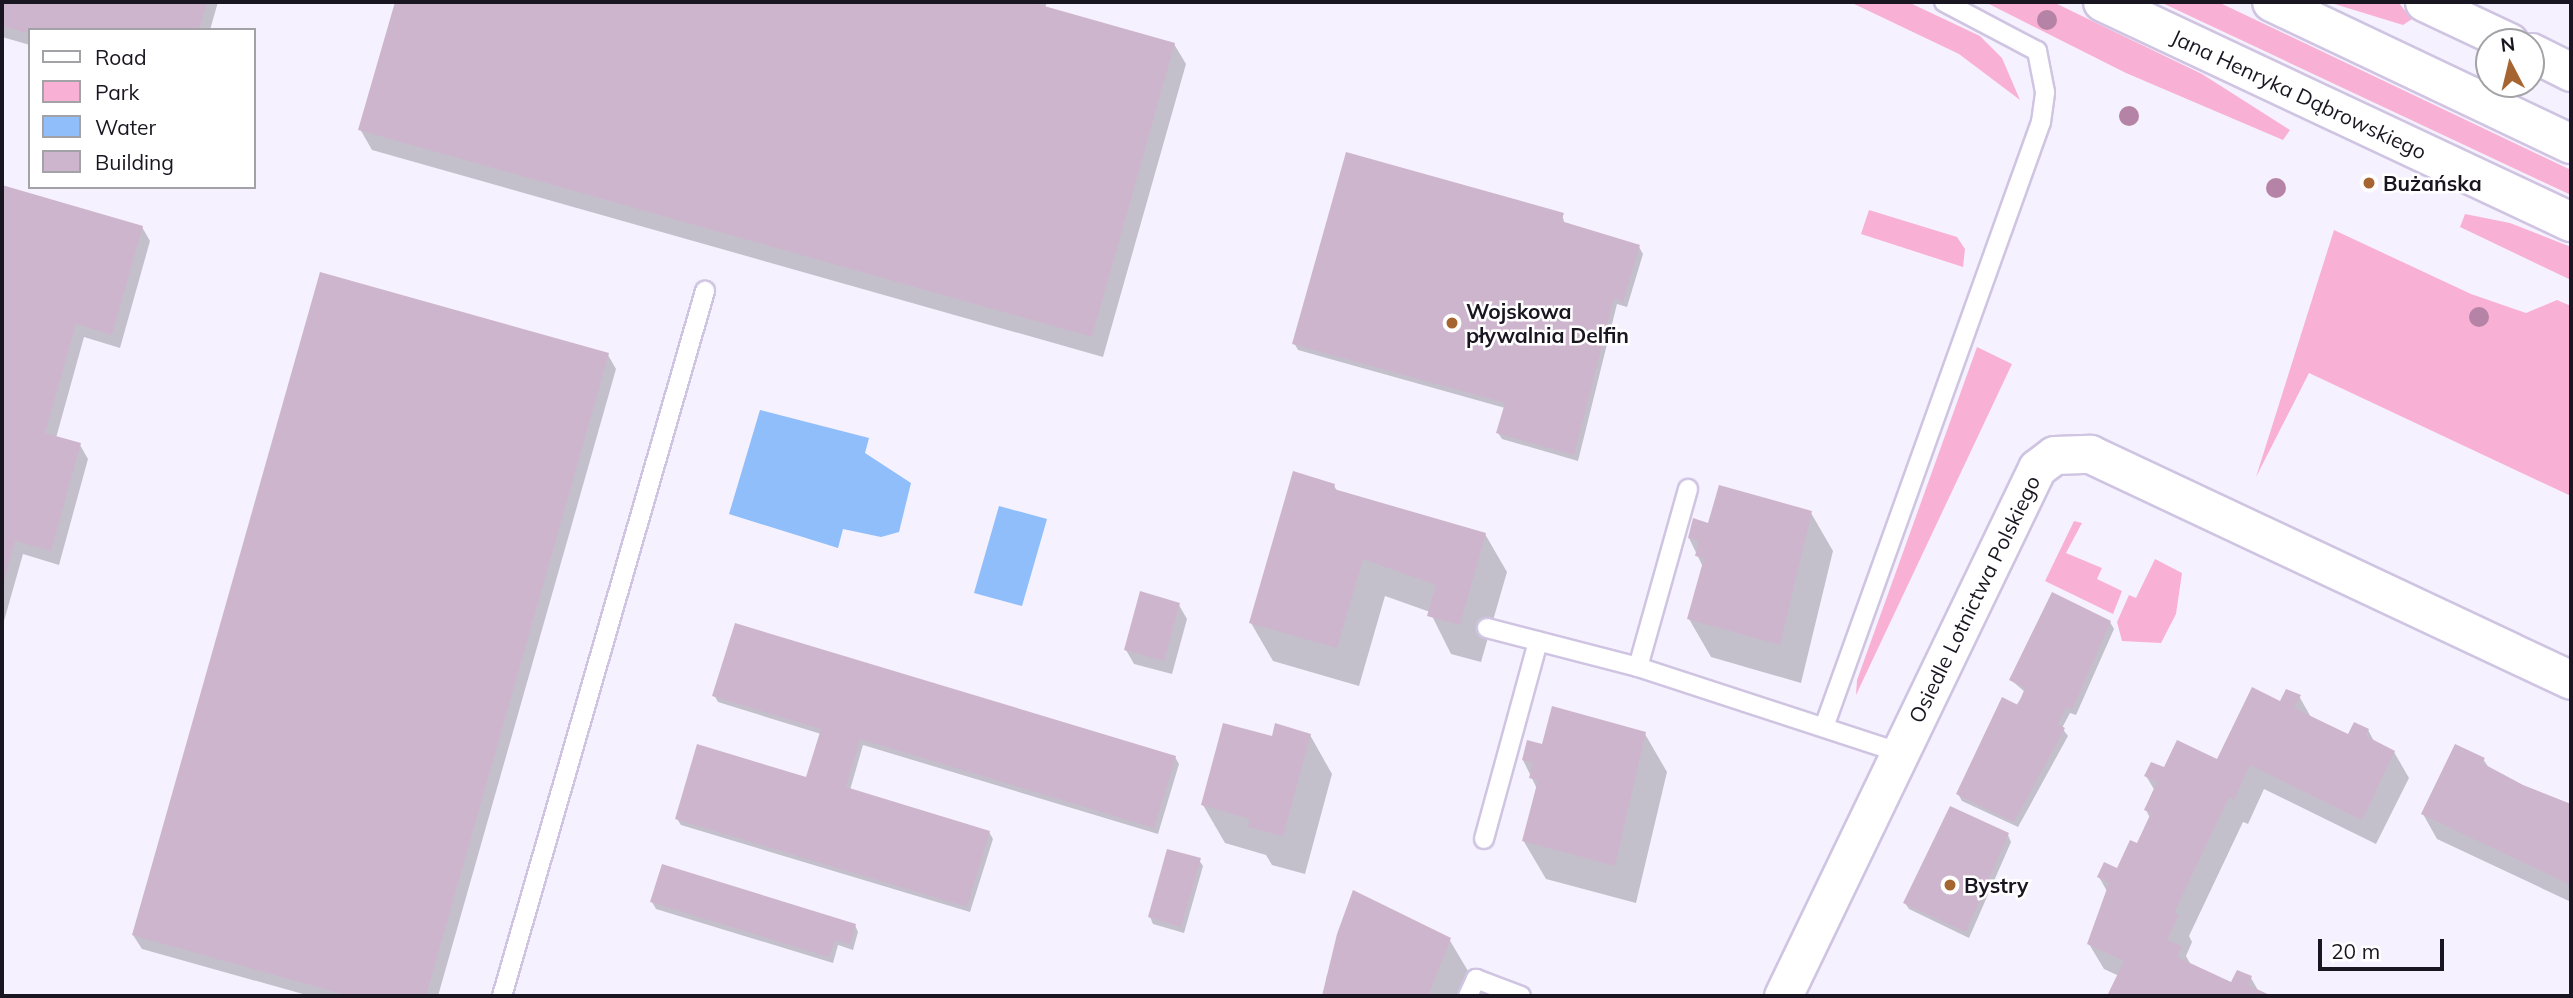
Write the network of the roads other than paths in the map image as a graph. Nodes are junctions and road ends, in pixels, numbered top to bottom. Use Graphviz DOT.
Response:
graph roads {
  1 [pos="1944,2"];
  2 [pos="2103,2"];
  3 [pos="2272,2"];
  4 [pos="2424,2"];
  5 [pos="2479,28"];
  6 [pos="2545,59"];
  7 [pos="2571,72"];
  8 [pos="2571,144"];
  9 [pos="2571,222"];
  10 [pos="705,291"];
  11 [pos="1688,489"];
  12 [pos="1487,628"];
  13 [pos="1538,641"];
  14 [pos="1638,667"];
  15 [pos="2571,680"];
  16 [pos="1824,727"];
  17 [pos="1901,753"];
  18 [pos="1484,839"];
  19 [pos="502,996"];
  20 [pos="1468,996"];
  21 [pos="1521,996"];
  22 [pos="1783,996"];
  1 -- 16 [label="lane"];
  2 -- 9 [label="main road, Jana Henryka Dąbrowskiego"];
  3 -- 8 [label="main road"];
  4 -- 5 [label="street"];
  6 -- 7 [label="street"];
  10 -- 19 [label="lane"];
  11 -- 14 [label="lane"];
  12 -- 13 [label="lane"];
  13 -- 14 [label="lane"];
  13 -- 18 [label="lane"];
  14 -- 16 [label="lane"];
  15 -- 17 [label="street, Osiedle Lotnictwa Polskiego"];
  16 -- 17 [label="lane"];
  17 -- 22 [label="street, Osiedle Lotnictwa Polskiego"];
  20 -- 21 [label="lane"];
}
